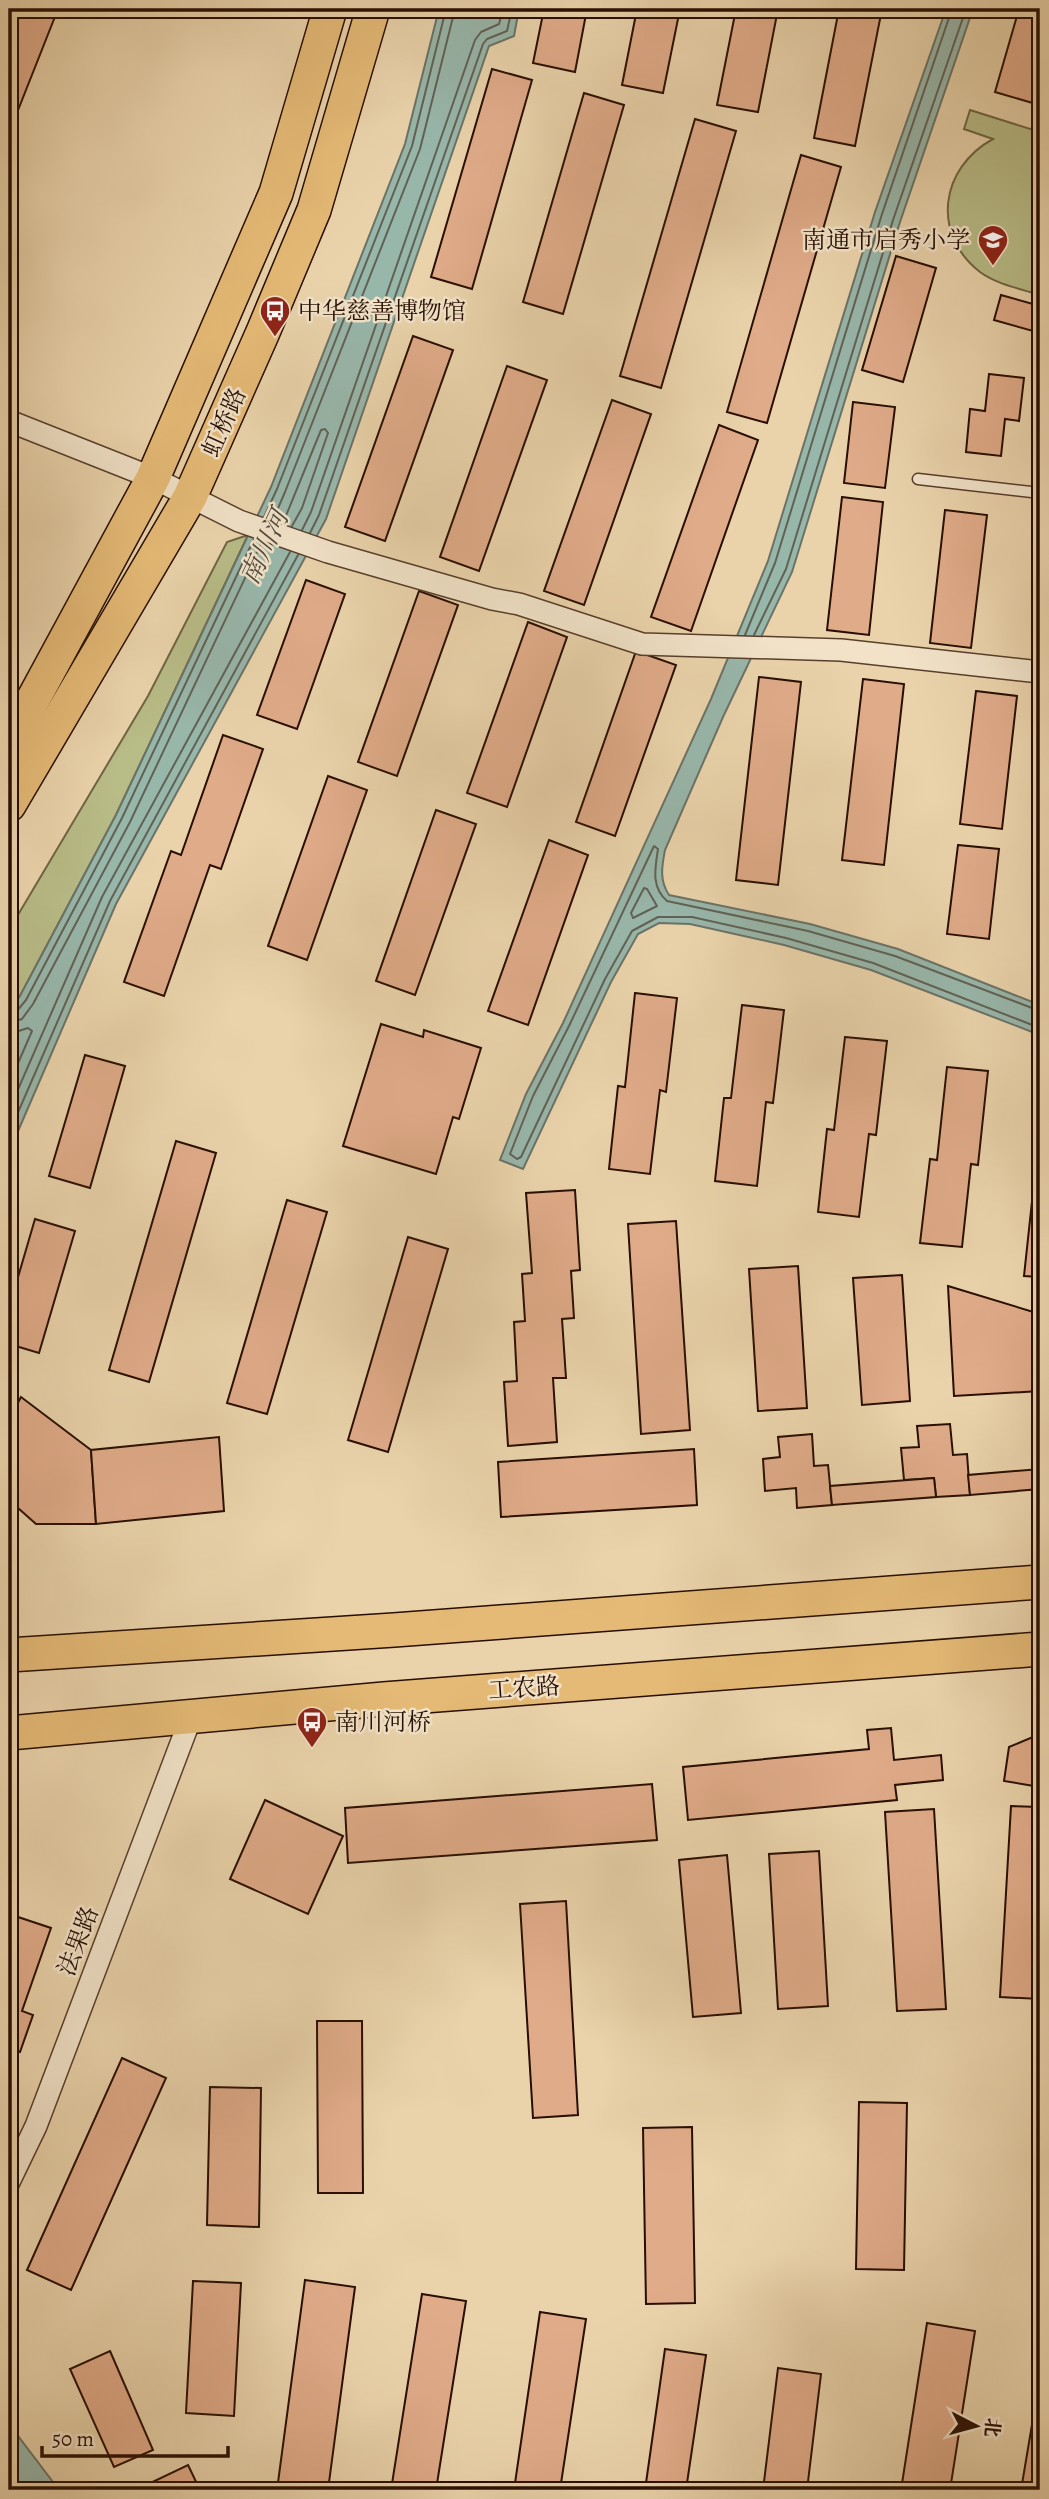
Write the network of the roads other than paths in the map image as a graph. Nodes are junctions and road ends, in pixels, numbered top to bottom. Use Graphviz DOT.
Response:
graph roads {
  1 [pos="330,9"];
  2 [pos="373,9"];
  3 [pos="9,421"];
  4 [pos="153,478"];
  5 [pos="918,479"];
  6 [pos="1040,493"];
  7 [pos="190,497"];
  8 [pos="1040,672"];
  9 [pos="9,744"];
  10 [pos="9,806"];
  11 [pos="1040,1582"];
  12 [pos="1040,1649"];
  13 [pos="9,1654"];
  14 [pos="191,1717"];
  15 [pos="9,1733"];
  16 [pos="9,2182"];
  1 -- 4 [label="main road, 虹桥路"];
  2 -- 7 [label="main road, 虹桥路"];
  3 -- 4 [label="street"];
  4 -- 7 [label="street"];
  4 -- 9 [label="main road, 虹桥路"];
  5 -- 6 [label="lane"];
  7 -- 8 [label="street"];
  7 -- 10 [label="main road, 虹桥路"];
  11 -- 13 [label="main road"];
  12 -- 14 [label="main road, 工农路"];
  14 -- 15 [label="main road, 工农路"];
  14 -- 16 [label="street, 法果路"];
}
